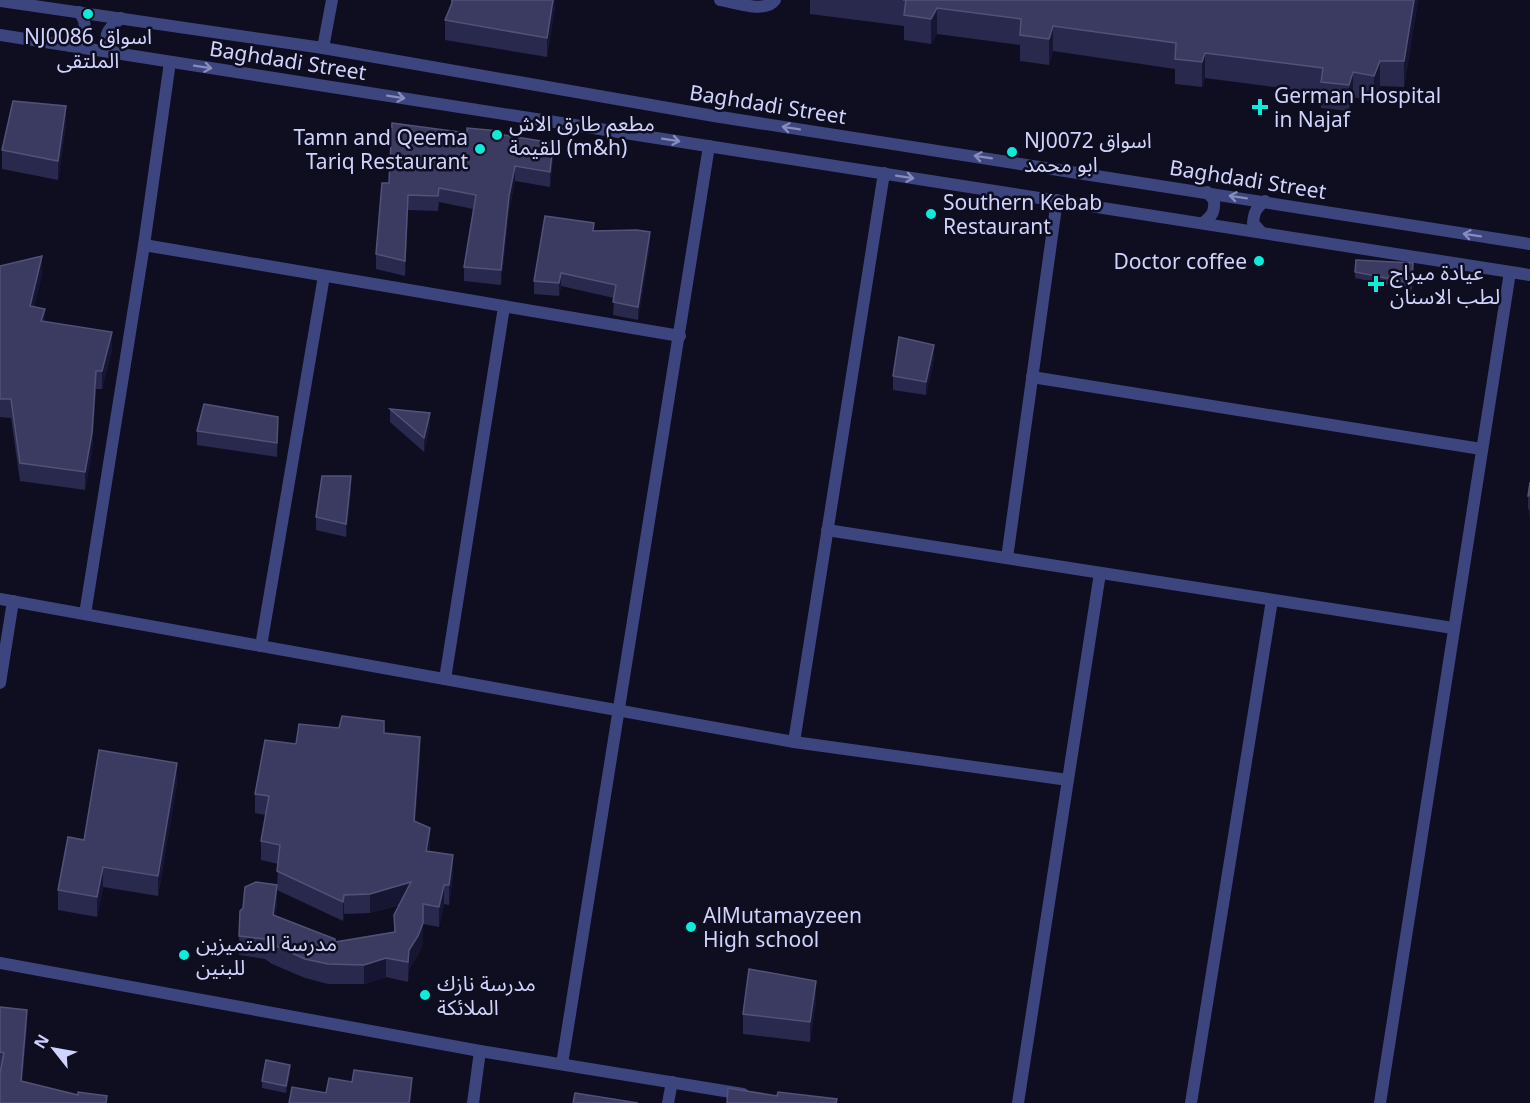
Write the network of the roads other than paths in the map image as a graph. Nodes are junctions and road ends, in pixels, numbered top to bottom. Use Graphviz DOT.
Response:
graph roads {
  1 [pos="332,0"];
  2 [pos="720,0"];
  3 [pos="775,0"];
  4 [pos="0,1"];
  5 [pos="79,12"];
  6 [pos="121,18"];
  7 [pos="0,35"];
  8 [pos="70,46"];
  9 [pos="323,48"];
  10 [pos="114,53"];
  11 [pos="170,62"];
  12 [pos="709,146"];
  13 [pos="884,173"];
  14 [pos="1207,192"];
  15 [pos="1057,200"];
  16 [pos="1265,201"];
  17 [pos="1203,223"];
  18 [pos="1261,232"];
  19 [pos="1530,244"];
  20 [pos="144,245"];
  21 [pos="1510,272"];
  22 [pos="1530,275"];
  23 [pos="324,276"];
  24 [pos="504,307"];
  25 [pos="680,336"];
  26 [pos="1032,377"];
  27 [pos="1481,449"];
  28 [pos="827,530"];
  29 [pos="1007,558"];
  30 [pos="1100,573"];
  31 [pos="0,599"];
  32 [pos="1272,600"];
  33 [pos="13,601"];
  34 [pos="85,614"];
  35 [pos="1453,628"];
  36 [pos="261,646"];
  37 [pos="445,679"];
  38 [pos="0,683"];
  39 [pos="619,710"];
  40 [pos="794,742"];
  41 [pos="1068,780"];
  42 [pos="0,963"];
  43 [pos="480,1051"];
  44 [pos="562,1064"];
  45 [pos="672,1082"];
  46 [pos="759,1096"];
  47 [pos="473,1103"];
  48 [pos="668,1103"];
  49 [pos="1018,1103"];
  50 [pos="1191,1103"];
  51 [pos="1380,1103"];
  1 -- 9 [label="street"];
  2 -- 3 [label="street"];
  4 -- 5 [label="street, Baghdadi Street"];
  5 -- 6 [label="street, Baghdadi Street"];
  5 -- 8 [label="street"];
  6 -- 9 [label="street, Baghdadi Street"];
  6 -- 10 [label="street"];
  7 -- 8 [label="street, Baghdadi Street"];
  8 -- 10 [label="street, Baghdadi Street"];
  14 -- 9 [label="street, Baghdadi Street, one-way"];
  10 -- 11 [label="street, Baghdadi Street"];
  11 -- 12 [label="street, Baghdadi Street, one-way"];
  11 -- 20 [label="street"];
  12 -- 13 [label="street, Baghdadi Street"];
  12 -- 25 [label="street"];
  13 -- 15 [label="street, Baghdadi Street, one-way"];
  13 -- 28 [label="street"];
  16 -- 14 [label="street, Baghdadi Street, one-way"];
  14 -- 17 [label="street"];
  15 -- 17 [label="street, Baghdadi Street"];
  15 -- 26 [label="street"];
  16 -- 18 [label="street"];
  19 -- 16 [label="street, Baghdadi Street, one-way"];
  17 -- 18 [label="street, Baghdadi Street"];
  18 -- 21 [label="street, Baghdadi Street"];
  20 -- 23 [label="street"];
  20 -- 34 [label="street"];
  21 -- 22 [label="street, Baghdadi Street"];
  21 -- 27 [label="street"];
  23 -- 24 [label="street"];
  23 -- 36 [label="street"];
  24 -- 25 [label="street"];
  24 -- 37 [label="street"];
  25 -- 39 [label="street"];
  26 -- 27 [label="street"];
  26 -- 29 [label="street"];
  27 -- 35 [label="street"];
  28 -- 29 [label="street"];
  28 -- 40 [label="street"];
  29 -- 30 [label="street"];
  30 -- 32 [label="street"];
  30 -- 41 [label="street"];
  31 -- 33 [label="street"];
  32 -- 35 [label="street"];
  32 -- 50 [label="street"];
  33 -- 34 [label="street"];
  33 -- 38 [label="street"];
  34 -- 36 [label="street"];
  35 -- 51 [label="street"];
  36 -- 37 [label="street"];
  37 -- 39 [label="street"];
  39 -- 40 [label="street"];
  39 -- 44 [label="street"];
  40 -- 41 [label="street"];
  41 -- 49 [label="street"];
  42 -- 43 [label="street"];
  43 -- 44 [label="street"];
  43 -- 47 [label="street"];
  44 -- 45 [label="street"];
  45 -- 46 [label="street"];
  45 -- 48 [label="street"];
}
